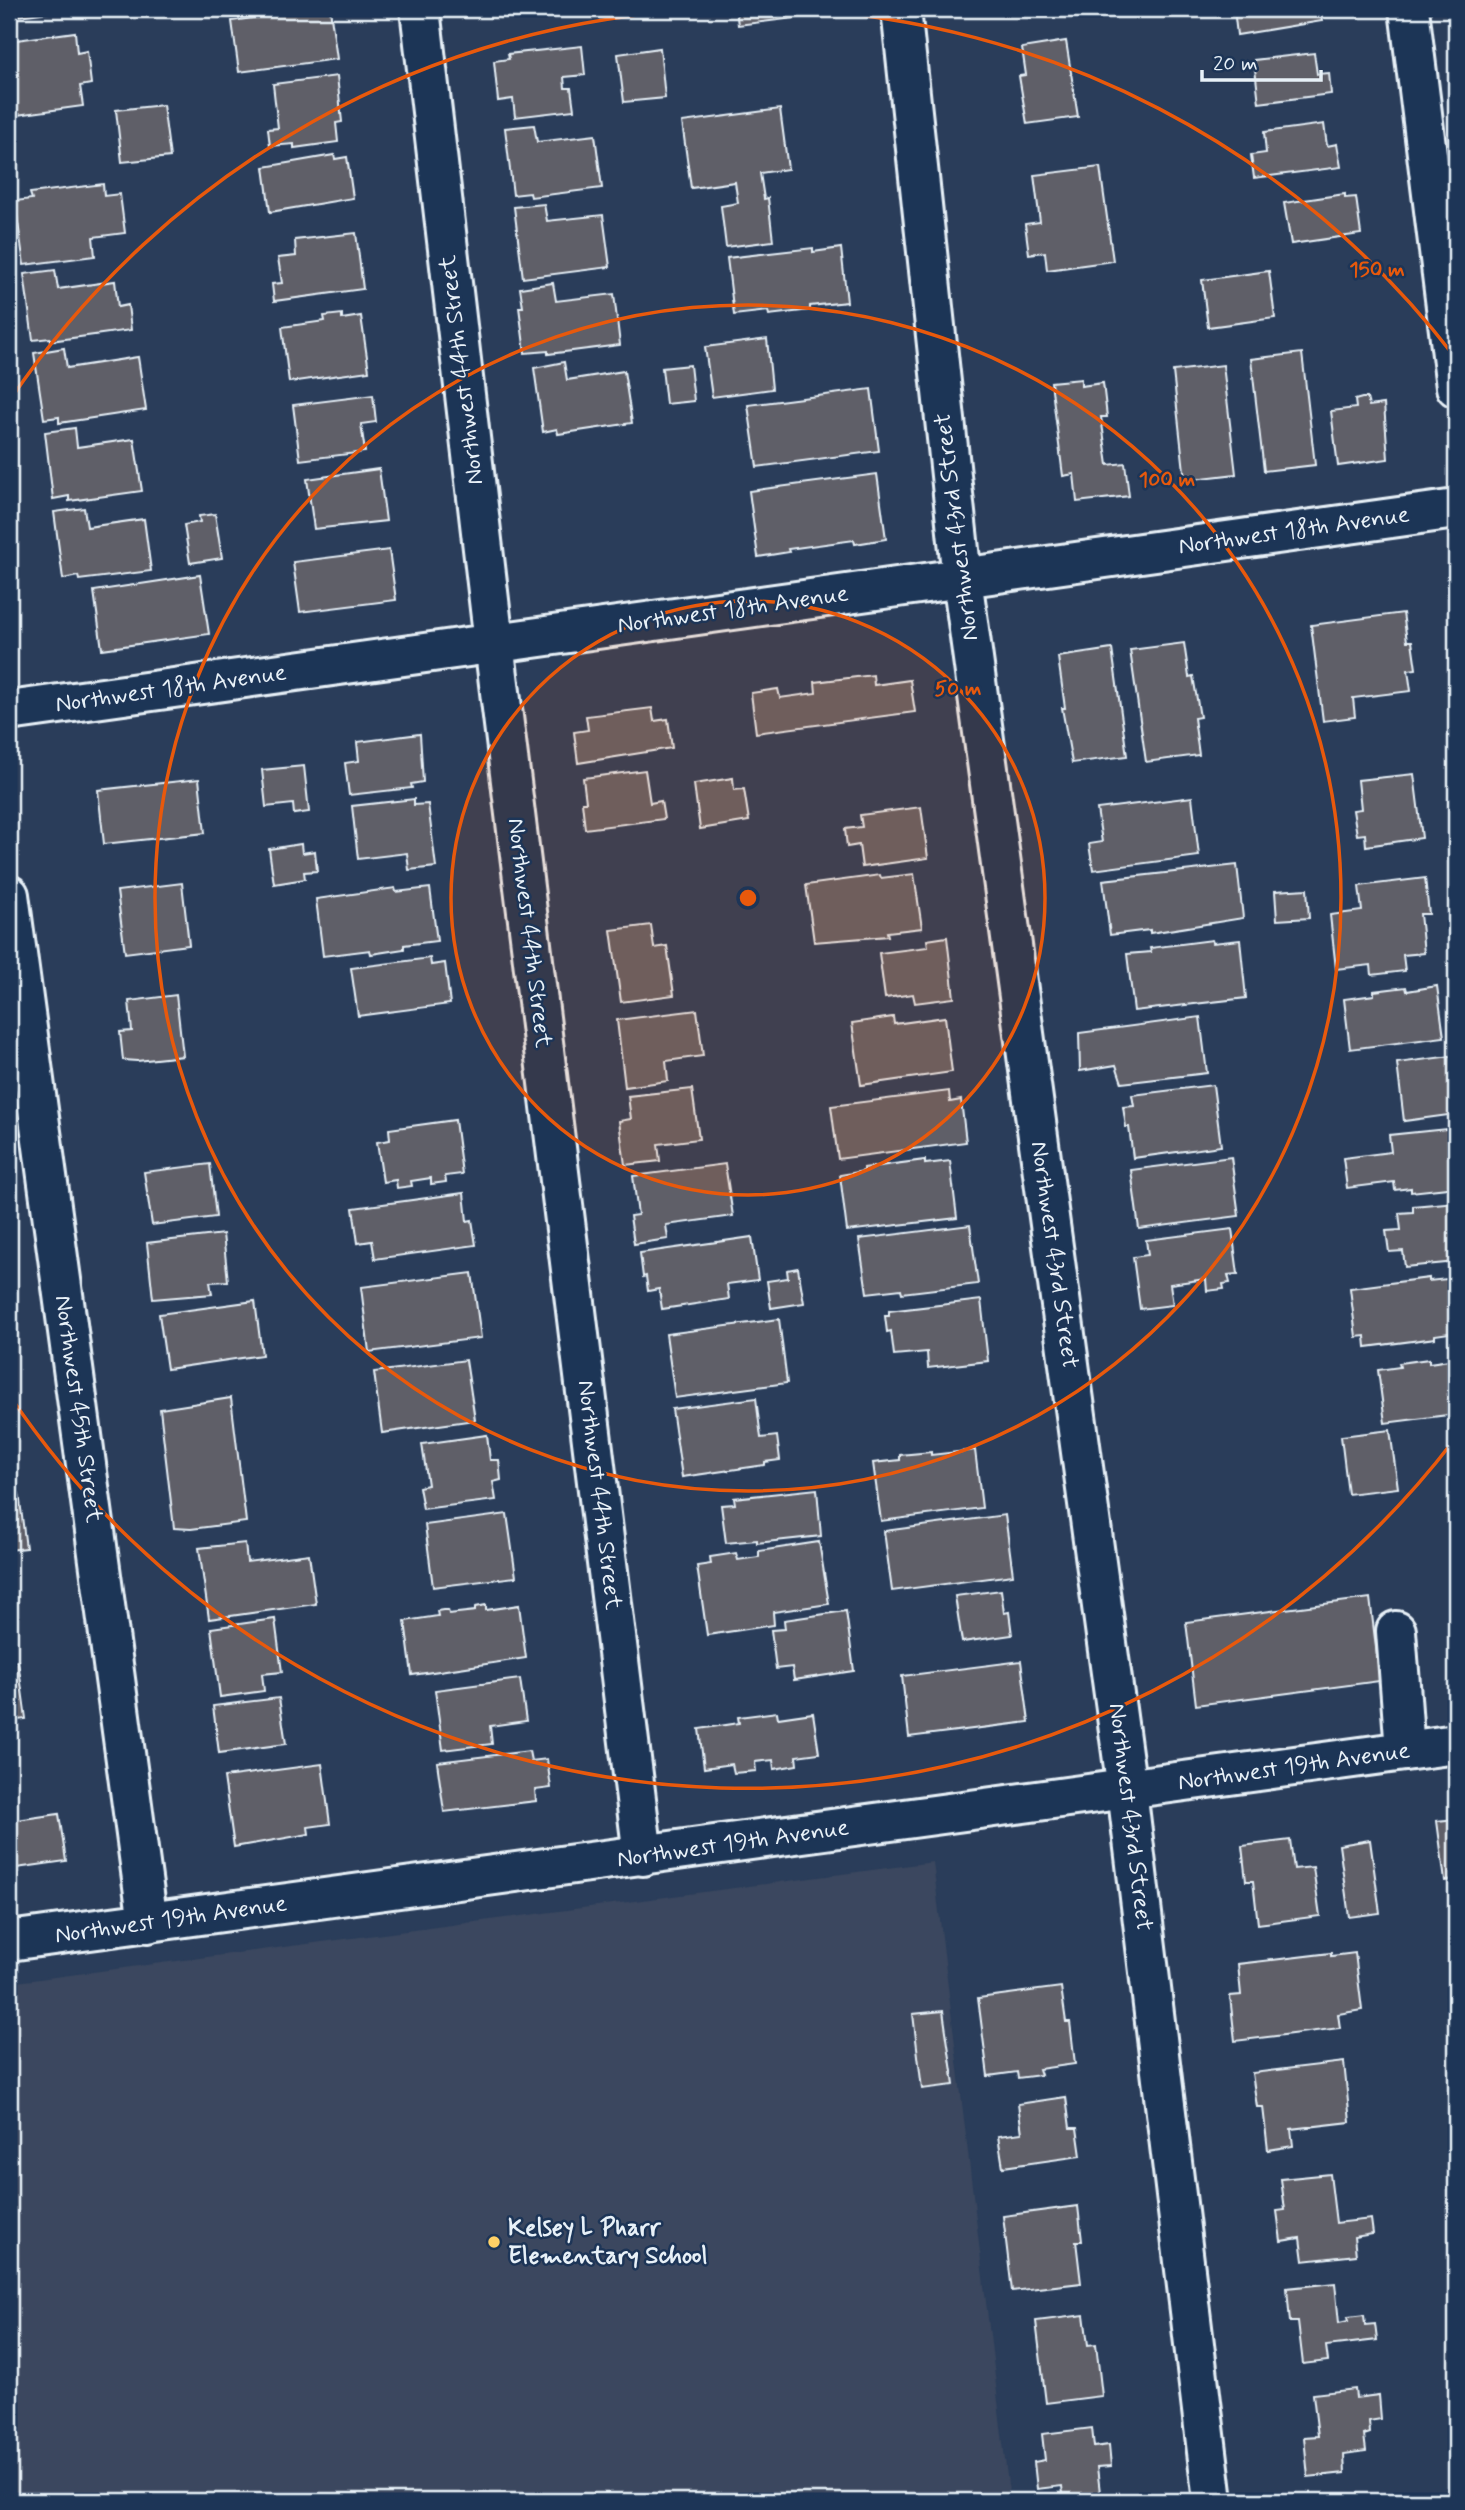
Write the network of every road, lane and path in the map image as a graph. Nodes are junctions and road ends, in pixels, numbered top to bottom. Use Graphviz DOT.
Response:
graph roads {
  1 [pos="420,9"];
  2 [pos="901,9"];
  3 [pos="1409,9"];
  4 [pos="1456,387"];
  5 [pos="1456,509"];
  6 [pos="962,578"];
  7 [pos="494,643"];
  8 [pos="9,711"];
  9 [pos="9,895"];
  10 [pos="1396,1631"];
  11 [pos="1456,1744"];
  12 [pos="1405,1751"];
  13 [pos="1127,1790"];
  14 [pos="643,1856"];
  15 [pos="148,1923"];
  16 [pos="9,1941"];
  17 [pos="1213,2501"];
  1 -- 7 [label="street, Northwest 44th Street"];
  2 -- 6 [label="street, Northwest 43rd Street"];
  3 -- 4 [label="street"];
  5 -- 6 [label="street, Northwest 18th Avenue"];
  6 -- 7 [label="street, Northwest 18th Avenue"];
  6 -- 13 [label="street, Northwest 43rd Street"];
  7 -- 8 [label="street, Northwest 18th Avenue"];
  7 -- 14 [label="street, Northwest 44th Street"];
  9 -- 15 [label="street, Northwest 45th Street"];
  10 -- 12 [label="street"];
  11 -- 12 [label="street, Northwest 19th Avenue"];
  12 -- 13 [label="street, Northwest 19th Avenue"];
  13 -- 14 [label="street, Northwest 19th Avenue"];
  13 -- 17 [label="street, Northwest 43rd Street"];
  14 -- 15 [label="street, Northwest 19th Avenue"];
  15 -- 16 [label="street, Northwest 19th Avenue"];
}
